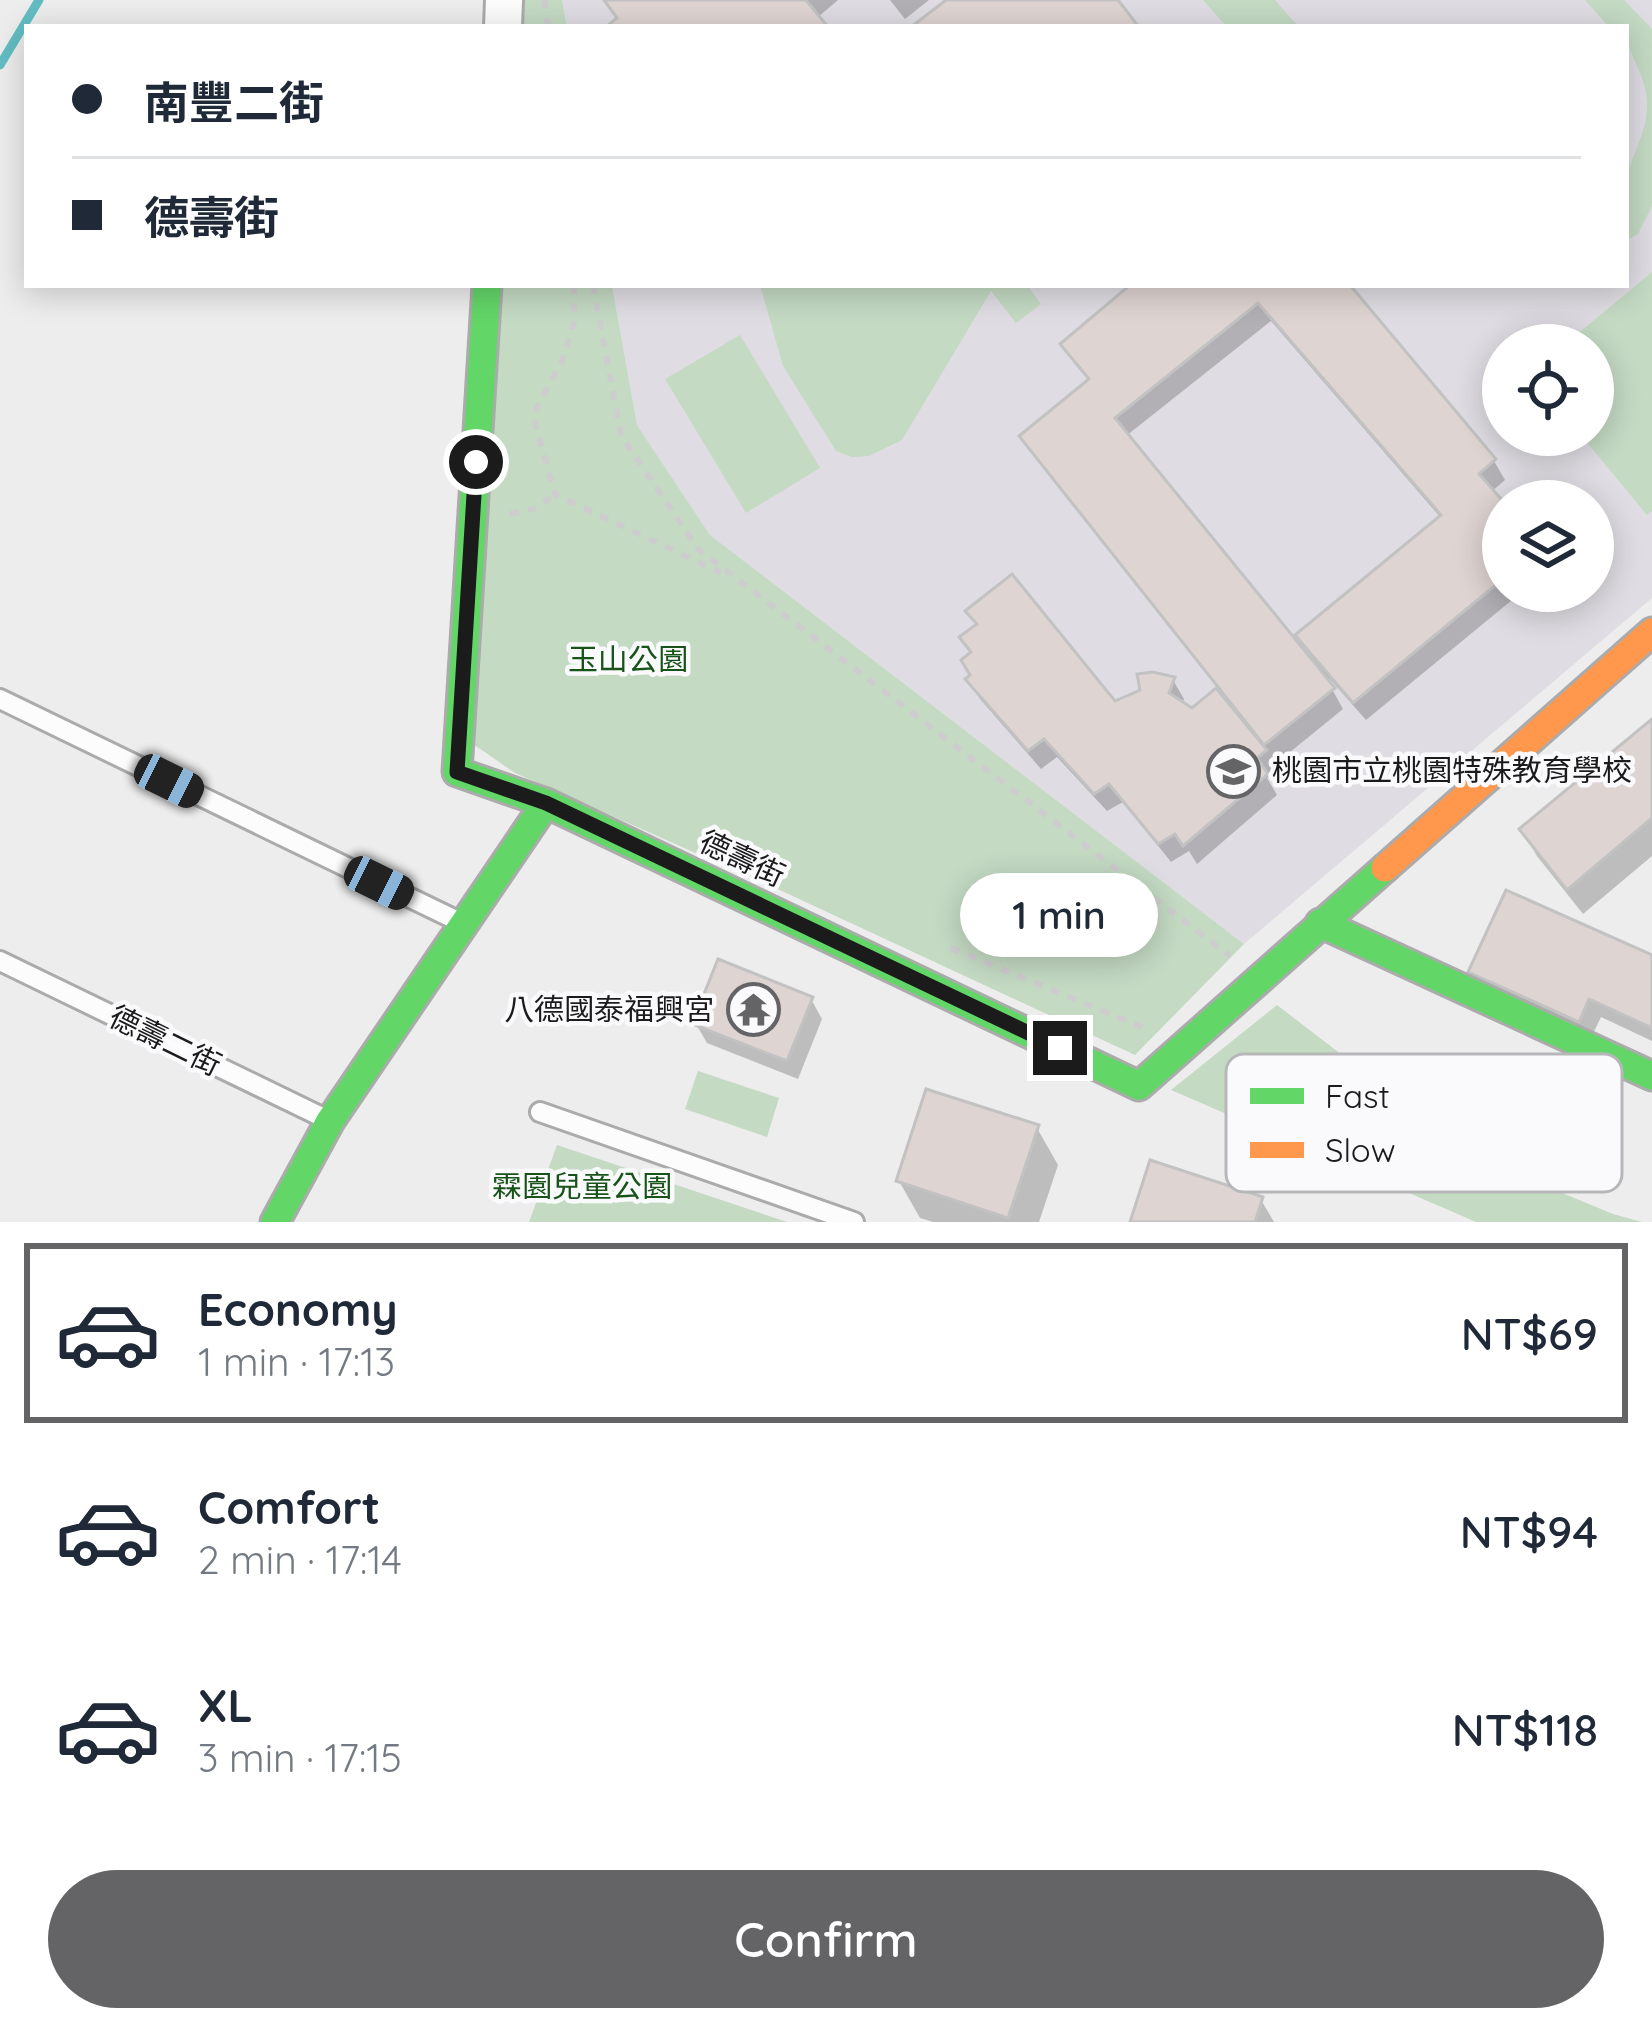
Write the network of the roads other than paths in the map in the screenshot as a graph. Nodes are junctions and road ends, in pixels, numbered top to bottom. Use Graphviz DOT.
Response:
graph roads {
  1 [pos="487,288"];
  2 [pos="1652,632"];
  3 [pos="0,699"];
  4 [pos="546,803"];
  5 [pos="1320,923"];
  6 [pos="464,924"];
  7 [pos="0,962"];
  8 [pos="1604,1054"];
  9 [pos="1622,1062"];
  10 [pos="1652,1076"];
  11 [pos="540,1112"];
  12 [pos="330,1121"];
  13 [pos="275,1222"];
  14 [pos="854,1222"];
  1 -- 4 [label="street"];
  2 -- 5 [label="street, 德壽街"];
  3 -- 6 [label="lane"];
  4 -- 5 [label="street, 德壽街"];
  4 -- 6 [label="street"];
  5 -- 8 [label="street"];
  6 -- 12 [label="street"];
  7 -- 12 [label="lane, 德壽二街"];
  9 -- 10 [label="street"];
  11 -- 14 [label="lane"];
  12 -- 13 [label="street"];
}
